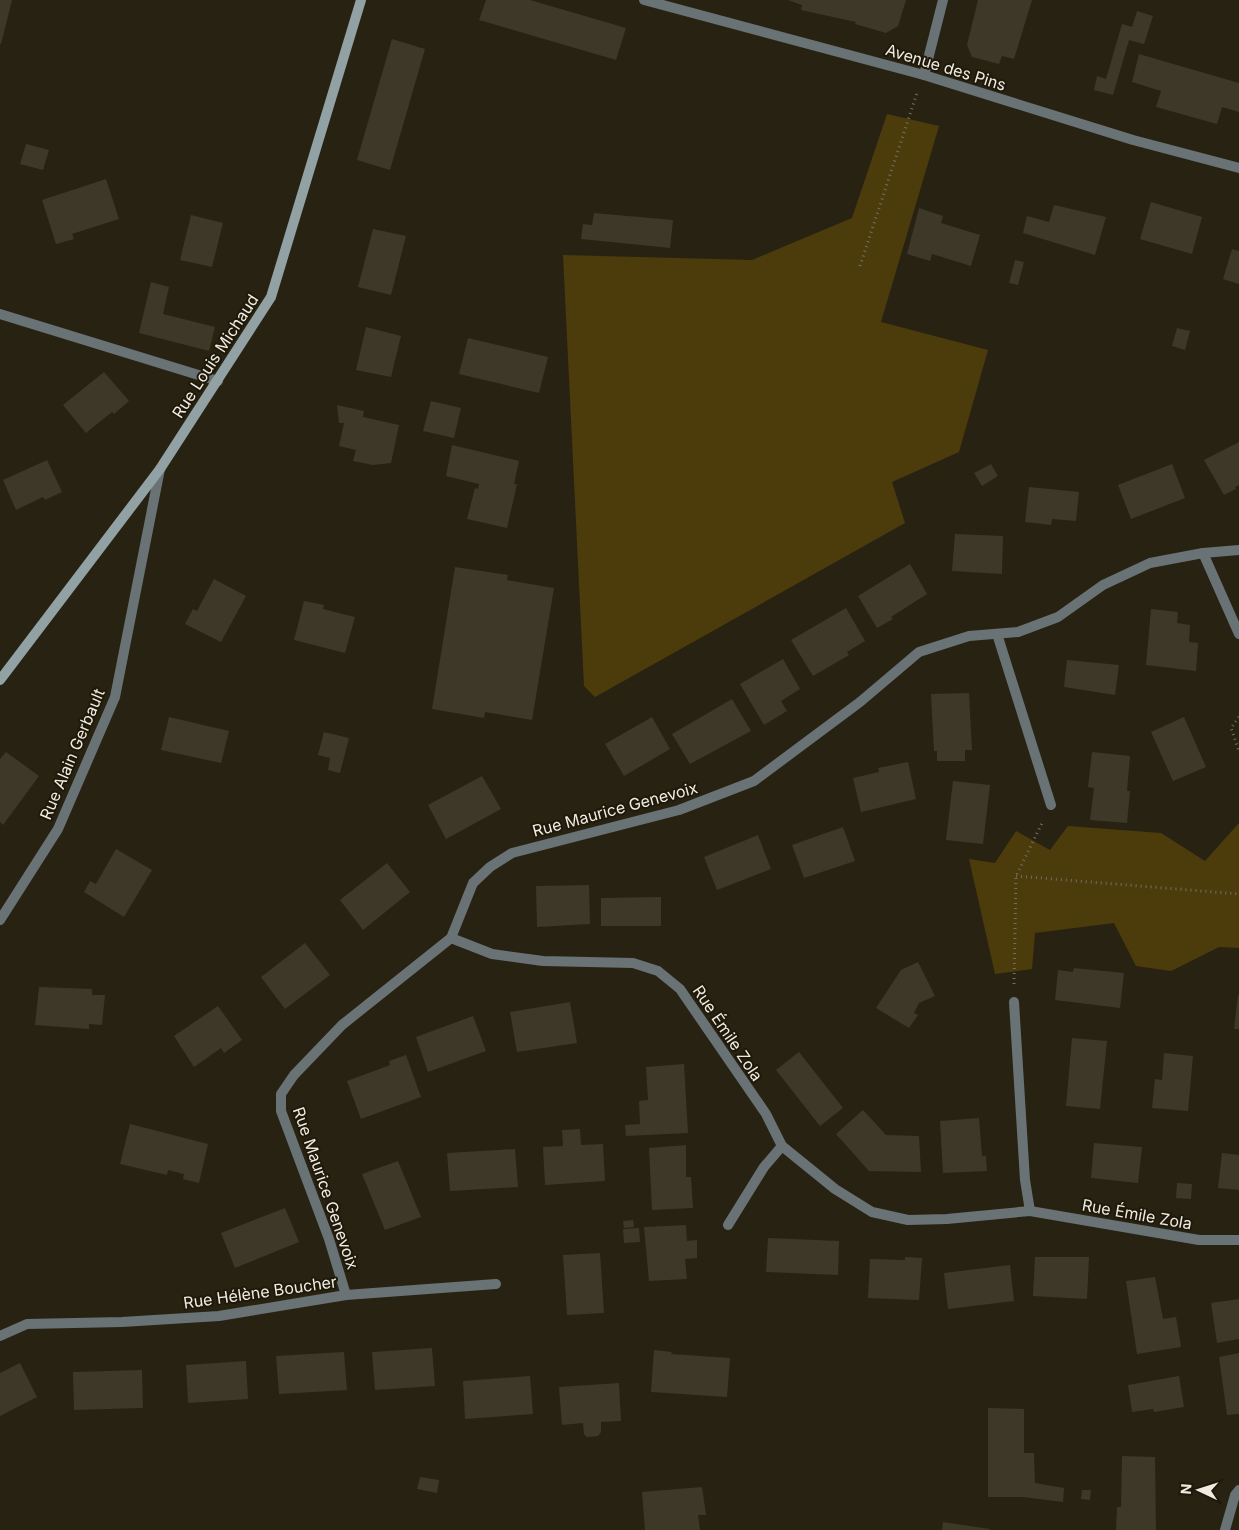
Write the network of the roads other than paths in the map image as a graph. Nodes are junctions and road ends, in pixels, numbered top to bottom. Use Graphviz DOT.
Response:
graph roads {
  1 [pos="361,0"];
  2 [pos="644,0"];
  3 [pos="943,0"];
  4 [pos="924,75"];
  5 [pos="1239,168"];
  6 [pos="0,314"];
  7 [pos="218,380"];
  8 [pos="160,468"];
  9 [pos="1239,550"];
  10 [pos="1203,553"];
  11 [pos="996,634"];
  12 [pos="1239,634"];
  13 [pos="0,680"];
  14 [pos="1050,805"];
  15 [pos="0,920"];
  16 [pos="451,938"];
  17 [pos="1014,1002"];
  18 [pos="782,1146"];
  19 [pos="1030,1210"];
  20 [pos="728,1225"];
  21 [pos="1239,1240"];
  22 [pos="496,1284"];
  23 [pos="346,1295"];
  24 [pos="0,1336"];
  25 [pos="1239,1490"];
  26 [pos="1225,1530"];
  1 -- 7 [label="street, Rue Louis Michaud"];
  2 -- 4 [label="street, Avenue des Pins"];
  3 -- 4 [label="street"];
  4 -- 5 [label="street, Avenue des Pins"];
  6 -- 7 [label="street"];
  7 -- 8 [label="street, Rue Louis Michaud"];
  8 -- 13 [label="street, Rue Louis Michaud"];
  8 -- 15 [label="street, Rue Alain Gerbault"];
  9 -- 10 [label="street, Rue Maurice Genevoix"];
  10 -- 11 [label="street, Rue Maurice Genevoix"];
  10 -- 12 [label="street"];
  11 -- 14 [label="street"];
  11 -- 16 [label="street, Rue Maurice Genevoix"];
  16 -- 18 [label="street, Rue Émile Zola"];
  16 -- 23 [label="street, Rue Maurice Genevoix"];
  17 -- 19 [label="street"];
  18 -- 19 [label="street, Rue Émile Zola"];
  18 -- 20 [label="street"];
  19 -- 21 [label="street, Rue Émile Zola"];
  22 -- 23 [label="street, Rue Hélène Boucher"];
  23 -- 24 [label="street, Rue Hélène Boucher"];
  25 -- 26 [label="street"];
}
